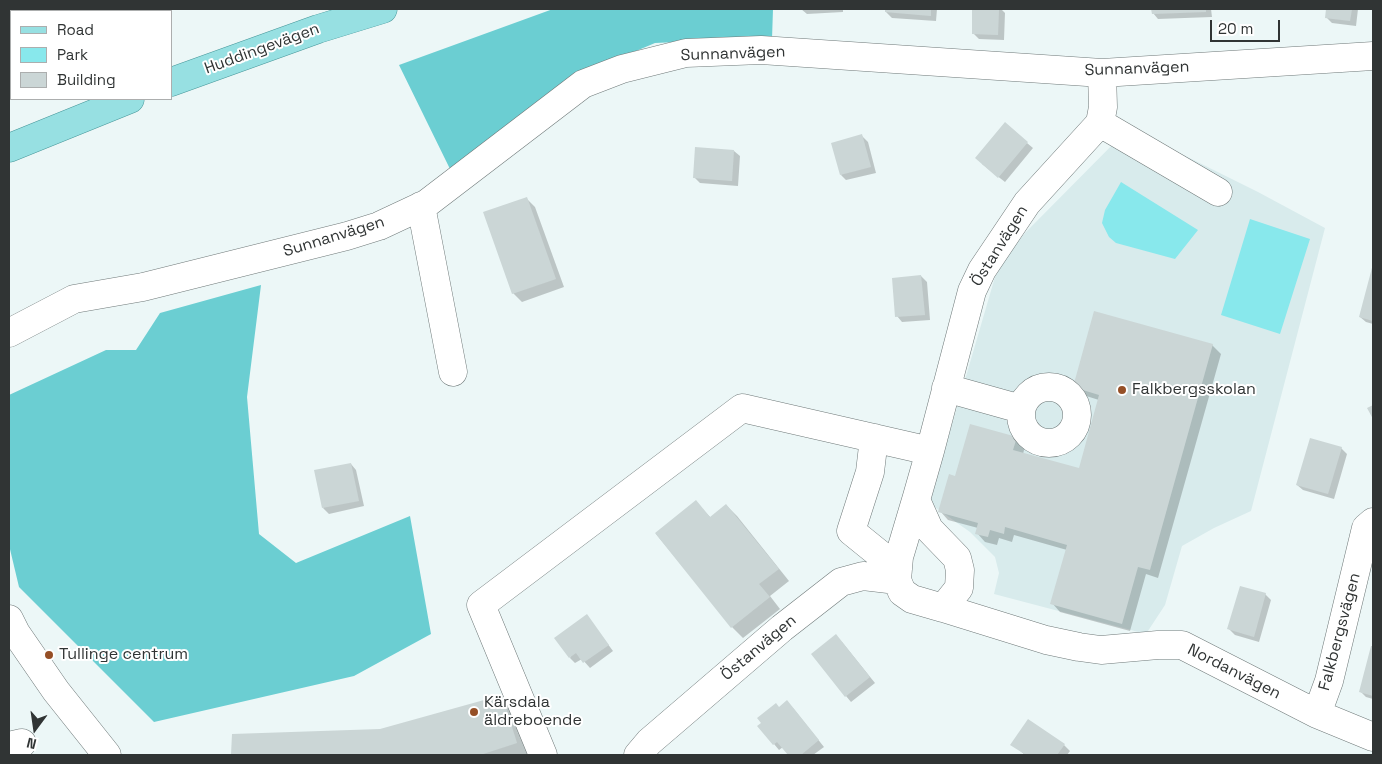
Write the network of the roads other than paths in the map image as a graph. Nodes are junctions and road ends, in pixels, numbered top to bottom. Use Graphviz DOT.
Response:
graph roads {
  1 [pos="382,9"];
  2 [pos="1373,56"];
  3 [pos="1102,73"];
  4 [pos="172,82"];
  5 [pos="128,100"];
  6 [pos="1100,123"];
  7 [pos="9,148"];
  8 [pos="1218,192"];
  9 [pos="421,206"];
  10 [pos="9,333"];
  11 [pos="453,372"];
  12 [pos="946,388"];
  13 [pos="1021,409"];
  14 [pos="874,438"];
  15 [pos="930,451"];
  16 [pos="916,500"];
  17 [pos="1373,522"];
  18 [pos="897,575"];
  19 [pos="943,608"];
  20 [pos="9,619"];
  21 [pos="1317,714"];
  22 [pos="1373,737"];
  23 [pos="107,755"];
  24 [pos="543,755"];
  25 [pos="638,755"];
  1 -- 4 [label="main road, Huddingevägen"];
  2 -- 3 [label="street, Sunnanvägen"];
  3 -- 6 [label="street"];
  3 -- 9 [label="street, Sunnanvägen"];
  5 -- 7 [label="main road"];
  6 -- 8 [label="street"];
  6 -- 12 [label="street, Östanvägen"];
  9 -- 10 [label="street, Sunnanvägen"];
  9 -- 11 [label="street"];
  12 -- 13 [label="street"];
  12 -- 15 [label="street, Östanvägen"];
  14 -- 15 [label="street"];
  14 -- 18 [label="street"];
  14 -- 24 [label="street"];
  15 -- 16 [label="street, Östanvägen"];
  16 -- 18 [label="street, Östanvägen"];
  16 -- 19 [label="street"];
  17 -- 21 [label="street, Falkbergsvägen"];
  18 -- 19 [label="street"];
  18 -- 25 [label="street, Östanvägen"];
  19 -- 21 [label="street, Nordanvägen"];
  20 -- 23 [label="street"];
  21 -- 22 [label="street, Nordanvägen"];
}
